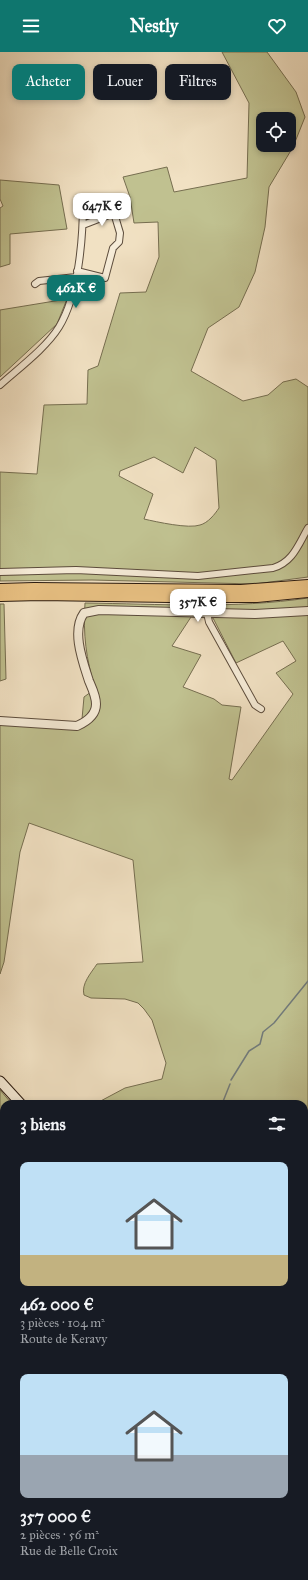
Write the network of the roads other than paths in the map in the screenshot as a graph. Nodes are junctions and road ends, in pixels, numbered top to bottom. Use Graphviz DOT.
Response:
graph roads {
  1 [pos="83,201"];
  2 [pos="83,225"];
  3 [pos="76,274"];
  4 [pos="35,284"];
  5 [pos="0,385"];
  6 [pos="308,528"];
  7 [pos="0,572"];
  8 [pos="308,585"];
  9 [pos="0,589"];
  10 [pos="308,592"];
  11 [pos="0,596"];
  12 [pos="308,611"];
  13 [pos="207,613"];
  14 [pos="261,709"];
  15 [pos="0,721"];
  16 [pos="0,1082"];
  17 [pos="17,1100"];
  1 -- 2 [label="street"];
  2 -- 3 [label="street"];
  2 -- 3 [label="street"];
  3 -- 4 [label="street"];
  3 -- 5 [label="street"];
  6 -- 7 [label="street"];
  8 -- 9 [label="highway"];
  10 -- 11 [label="highway"];
  12 -- 13 [label="street"];
  13 -- 14 [label="street"];
  13 -- 15 [label="street"];
  16 -- 17 [label="main road"];
}
